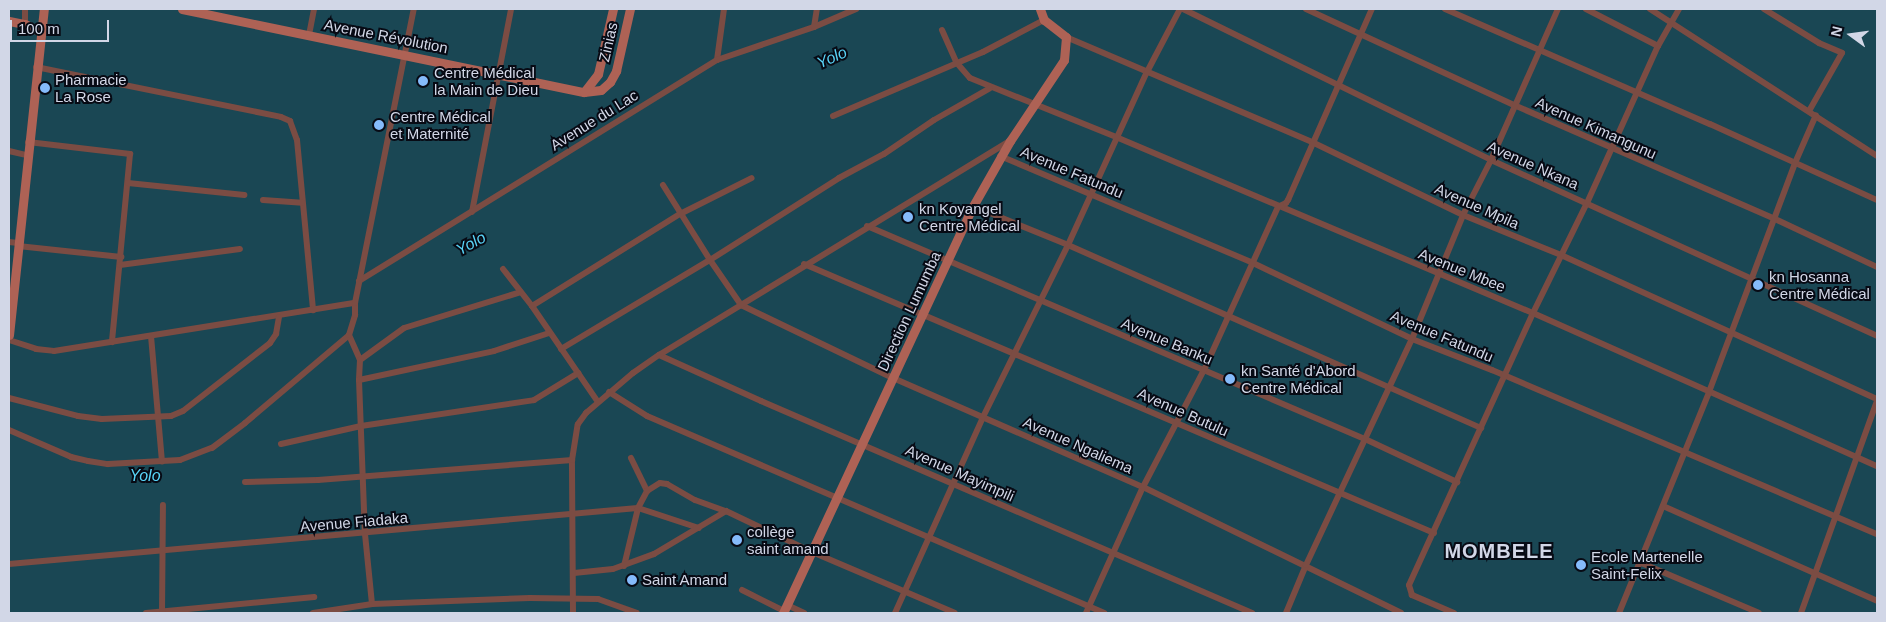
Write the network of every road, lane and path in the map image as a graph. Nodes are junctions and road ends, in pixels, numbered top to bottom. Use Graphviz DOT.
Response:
graph roads {
  1 [pos="25,9"];
  2 [pos="44,9"];
  3 [pos="182,9"];
  4 [pos="314,9"];
  5 [pos="414,9"];
  6 [pos="511,9"];
  7 [pos="613,9"];
  8 [pos="630,9"];
  9 [pos="724,9"];
  10 [pos="818,9"];
  11 [pos="856,9"];
  12 [pos="1040,9"];
  13 [pos="1181,9"];
  14 [pos="1306,9"];
  15 [pos="1372,9"];
  16 [pos="1445,9"];
  17 [pos="1558,9"];
  18 [pos="1586,9"];
  19 [pos="1650,9"];
  20 [pos="1679,9"];
  21 [pos="1764,9"];
  22 [pos="216,12"];
  23 [pos="1044,20"];
  24 [pos="9,21"];
  25 [pos="1672,23"];
  26 [pos="25,24"];
  27 [pos="814,27"];
  28 [pos="942,30"];
  29 [pos="41,32"];
  30 [pos="1362,34"];
  31 [pos="309,35"];
  32 [pos="1066,37"];
  33 [pos="1658,46"];
  34 [pos="606,47"];
  35 [pos="1540,49"];
  36 [pos="622,50"];
  37 [pos="405,54"];
  38 [pos="717,60"];
  39 [pos="956,62"];
  40 [pos="36,67"];
  41 [pos="1147,72"];
  42 [pos="498,73"];
  43 [pos="1339,86"];
  44 [pos="990,88"];
  45 [pos="584,92"];
  46 [pos="1636,93"];
  47 [pos="1035,104"];
  48 [pos="1514,105"];
  49 [pos="1810,111"];
  50 [pos="1816,115"];
  51 [pos="833,116"];
  52 [pos="1116,137"];
  53 [pos="1010,141"];
  54 [pos="28,142"];
  55 [pos="1314,144"];
  56 [pos="1610,147"];
  57 [pos="9,151"];
  58 [pos="27,155"];
  59 [pos="1000,156"];
  60 [pos="1877,156"];
  61 [pos="1491,160"];
  62 [pos="1795,163"];
  63 [pos="752,178"];
  64 [pos="128,184"];
  65 [pos="663,185"];
  66 [pos="1091,193"];
  67 [pos="244,195"];
  68 [pos="263,200"];
  69 [pos="1877,200"];
  70 [pos="302,203"];
  71 [pos="1587,203"];
  72 [pos="973,206"];
  73 [pos="1278,207"];
  74 [pos="472,212"];
  75 [pos="680,214"];
  76 [pos="1463,215"];
  77 [pos="1775,219"];
  78 [pos="867,226"];
  79 [pos="15,244"];
  80 [pos="1068,245"];
  81 [pos="240,249"];
  82 [pos="1561,255"];
  83 [pos="121,257"];
  84 [pos="710,260"];
  85 [pos="949,260"];
  86 [pos="1253,262"];
  87 [pos="804,264"];
  88 [pos="120,265"];
  89 [pos="1877,267"];
  90 [pos="503,270"];
  91 [pos="1439,274"];
  92 [pos="12,279"];
  93 [pos="1750,279"];
  94 [pos="360,281"];
  95 [pos="521,292"];
  96 [pos="1040,300"];
  97 [pos="355,303"];
  98 [pos="741,305"];
  99 [pos="532,306"];
  100 [pos="313,310"];
  101 [pos="1533,313"];
  102 [pos="922,314"];
  103 [pos="279,316"];
  104 [pos="1229,317"];
  105 [pos="549,333"];
  106 [pos="1731,334"];
  107 [pos="9,335"];
  108 [pos="349,335"];
  109 [pos="151,336"];
  110 [pos="1877,336"];
  111 [pos="1412,339"];
  112 [pos="9,340"];
  113 [pos="112,342"];
  114 [pos="561,349"];
  115 [pos="1014,352"];
  116 [pos="659,355"];
  117 [pos="359,356"];
  118 [pos="1204,370"];
  119 [pos="578,373"];
  120 [pos="1505,377"];
  121 [pos="893,378"];
  122 [pos="359,380"];
  123 [pos="1390,387"];
  124 [pos="609,392"];
  125 [pos="1709,392"];
  126 [pos="9,398"];
  127 [pos="1877,400"];
  128 [pos="598,402"];
  129 [pos="159,417"];
  130 [pos="983,417"];
  131 [pos="1176,423"];
  132 [pos="361,426"];
  133 [pos="1481,428"];
  134 [pos="9,430"];
  135 [pos="1365,439"];
  136 [pos="281,444"];
  137 [pos="862,444"];
  138 [pos="1683,451"];
  139 [pos="1856,457"];
  140 [pos="631,458"];
  141 [pos="572,460"];
  142 [pos="162,462"];
  143 [pos="1877,466"];
  144 [pos="363,475"];
  145 [pos="245,482"];
  146 [pos="1457,482"];
  147 [pos="954,484"];
  148 [pos="1143,487"];
  149 [pos="647,491"];
  150 [pos="1340,494"];
  151 [pos="837,499"];
  152 [pos="163,505"];
  153 [pos="1663,506"];
  154 [pos="638,508"];
  155 [pos="726,510"];
  156 [pos="571,514"];
  157 [pos="1835,516"];
  158 [pos="699,528"];
  159 [pos="365,534"];
  160 [pos="1434,534"];
  161 [pos="1877,534"];
  162 [pos="929,536"];
  163 [pos="162,551"];
  164 [pos="812,552"];
  165 [pos="1113,553"];
  166 [pos="1638,562"];
  167 [pos="9,564"];
  168 [pos="1306,565"];
  169 [pos="624,566"];
  170 [pos="574,574"];
  171 [pos="1816,575"];
  172 [pos="742,590"];
  173 [pos="906,591"];
  174 [pos="314,597"];
  175 [pos="574,599"];
  176 [pos="1877,601"];
  177 [pos="372,604"];
  178 [pos="785,610"];
  179 [pos="1088,610"];
  180 [pos="162,612"];
  181 [pos="146,613"];
  182 [pos="313,613"];
  183 [pos="573,613"];
  184 [pos="637,613"];
  185 [pos="804,613"];
  186 [pos="895,613"];
  187 [pos="955,613"];
  188 [pos="1104,613"];
  189 [pos="1252,613"];
  190 [pos="1286,613"];
  191 [pos="1399,613"];
  192 [pos="1454,613"];
  193 [pos="1619,613"];
  194 [pos="1759,613"];
  195 [pos="1801,613"];
  1 -- 26 [label="street"];
  2 -- 29 [label="street"];
  3 -- 22 [label="street, Avenue Révolution"];
  4 -- 31 [label="street"];
  5 -- 37 [label="street"];
  6 -- 42 [label="street"];
  7 -- 34 [label="street"];
  8 -- 36 [label="street, Zinias"];
  9 -- 38 [label="street"];
  10 -- 27 [label="street"];
  11 -- 27 [label="street, Avenue du Lac"];
  12 -- 23 [label="street"];
  13 -- 41 [label="street"];
  13 -- 43 [label="street, Avenue Nkana"];
  14 -- 30 [label="street, Avenue Kimangunu"];
  15 -- 30 [label="street"];
  16 -- 35 [label="street"];
  17 -- 35 [label="street"];
  18 -- 33 [label="street"];
  19 -- 25 [label="street"];
  20 -- 25 [label="street"];
  21 -- 49 [label="street"];
  22 -- 31 [label="street, Avenue Révolution"];
  23 -- 32 [label="street"];
  23 -- 39 [label="street"];
  24 -- 26 [label="street"];
  25 -- 33 [label="street"];
  25 -- 49 [label="street"];
  26 -- 29 [label="street"];
  27 -- 38 [label="street, Avenue du Lac"];
  28 -- 39 [label="street"];
  29 -- 40 [label="street"];
  30 -- 43 [label="street"];
  30 -- 48 [label="street, Avenue Kimangunu"];
  31 -- 37 [label="street, Avenue Révolution"];
  32 -- 41 [label="street, Avenue Mpila"];
  32 -- 47 [label="street, Direction Lumumba"];
  33 -- 46 [label="street"];
  34 -- 36 [label="street"];
  34 -- 45 [label="street"];
  35 -- 46 [label="street"];
  35 -- 48 [label="street"];
  36 -- 45 [label="street, Zinias"];
  37 -- 42 [label="street, Avenue Révolution"];
  37 -- 94 [label="street"];
  38 -- 74 [label="street, Avenue du Lac"];
  39 -- 44 [label="street, Avenue Mbee"];
  39 -- 51 [label="street"];
  40 -- 54 [label="street"];
  40 -- 70 [label="street"];
  41 -- 52 [label="street"];
  41 -- 55 [label="street, Avenue Mpila"];
  42 -- 45 [label="street, Avenue Révolution"];
  42 -- 74 [label="street"];
  43 -- 55 [label="street"];
  43 -- 61 [label="street, Avenue Nkana"];
  44 -- 47 [label="street, Avenue Mbee"];
  44 -- 84 [label="street"];
  46 -- 56 [label="street"];
  46 -- 62 [label="street"];
  47 -- 52 [label="street, Avenue Mbee"];
  47 -- 53 [label="street, Direction Lumumba"];
  48 -- 56 [label="street, Avenue Kimangunu"];
  48 -- 61 [label="street"];
  49 -- 50 [label="street"];
  50 -- 60 [label="street"];
  50 -- 62 [label="street"];
  52 -- 66 [label="street"];
  52 -- 73 [label="street, Avenue Mbee"];
  53 -- 59 [label="street, Direction Lumumba"];
  53 -- 78 [label="street"];
  54 -- 58 [label="street"];
  54 -- 64 [label="street"];
  55 -- 73 [label="street"];
  55 -- 76 [label="street, Avenue Mpila"];
  56 -- 71 [label="street"];
  56 -- 77 [label="street, Avenue Kimangunu"];
  57 -- 58 [label="street"];
  58 -- 79 [label="street"];
  59 -- 66 [label="street, Avenue Fatundu"];
  59 -- 72 [label="street, Direction Lumumba"];
  61 -- 71 [label="street, Avenue Nkana"];
  61 -- 76 [label="street"];
  62 -- 69 [label="street"];
  62 -- 77 [label="street"];
  63 -- 75 [label="street"];
  64 -- 67 [label="street"];
  64 -- 83 [label="street"];
  65 -- 75 [label="street"];
  66 -- 80 [label="street"];
  66 -- 86 [label="street, Avenue Fatundu"];
  68 -- 70 [label="street"];
  70 -- 100 [label="street"];
  71 -- 82 [label="street"];
  71 -- 93 [label="street, Avenue Nkana"];
  72 -- 80 [label="street"];
  72 -- 85 [label="street, Direction Lumumba"];
  73 -- 86 [label="street"];
  73 -- 91 [label="street, Avenue Mbee"];
  74 -- 94 [label="street, Avenue du Lac"];
  75 -- 84 [label="street"];
  75 -- 99 [label="street"];
  76 -- 82 [label="street, Avenue Mpila"];
  76 -- 91 [label="street"];
  77 -- 89 [label="street, Avenue Kimangunu"];
  77 -- 93 [label="street"];
  78 -- 85 [label="street, Avenue Banku"];
  78 -- 87 [label="street"];
  79 -- 83 [label="street"];
  79 -- 92 [label="street"];
  80 -- 96 [label="street"];
  80 -- 104 [label="street"];
  81 -- 88 [label="street"];
  82 -- 101 [label="street"];
  82 -- 106 [label="street, Avenue Mpila"];
  83 -- 88 [label="street"];
  84 -- 98 [label="street"];
  84 -- 114 [label="street"];
  85 -- 96 [label="street, Avenue Banku"];
  85 -- 102 [label="street, Direction Lumumba"];
  86 -- 104 [label="street"];
  86 -- 111 [label="street, Avenue Fatundu"];
  87 -- 98 [label="street"];
  87 -- 102 [label="street, Avenue Butulu"];
  88 -- 113 [label="street"];
  90 -- 95 [label="street"];
  91 -- 101 [label="street, Avenue Mbee"];
  91 -- 111 [label="street"];
  92 -- 107 [label="street"];
  93 -- 106 [label="street"];
  93 -- 110 [label="street, Avenue Nkana"];
  94 -- 97 [label="street"];
  95 -- 99 [label="street"];
  95 -- 117 [label="street"];
  96 -- 115 [label="street"];
  96 -- 118 [label="street, Avenue Banku"];
  97 -- 100 [label="street"];
  97 -- 108 [label="street"];
  98 -- 116 [label="street"];
  98 -- 121 [label="street, Avenue Ngaliema"];
  99 -- 105 [label="street"];
  100 -- 103 [label="street"];
  101 -- 120 [label="street"];
  101 -- 125 [label="street, Avenue Mbee"];
  102 -- 115 [label="street, Avenue Butulu"];
  102 -- 121 [label="street, Direction Lumumba"];
  103 -- 109 [label="street"];
  103 -- 129 [label="street"];
  104 -- 118 [label="street"];
  104 -- 123 [label="street"];
  105 -- 114 [label="street"];
  105 -- 122 [label="street"];
  106 -- 125 [label="street"];
  106 -- 127 [label="street, Avenue Mpila"];
  108 -- 117 [label="street"];
  108 -- 142 [label="street"];
  109 -- 113 [label="street"];
  109 -- 129 [label="street"];
  111 -- 120 [label="street, Avenue Fatundu"];
  111 -- 123 [label="street"];
  112 -- 113 [label="street"];
  114 -- 119 [label="street"];
  115 -- 130 [label="street"];
  115 -- 131 [label="street, Avenue Butulu"];
  116 -- 124 [label="street"];
  116 -- 137 [label="street, Avenue Mayimpili"];
  117 -- 122 [label="street"];
  118 -- 131 [label="street"];
  118 -- 135 [label="street, Avenue Banku"];
  119 -- 128 [label="street"];
  119 -- 132 [label="street"];
  120 -- 133 [label="street"];
  120 -- 138 [label="street, Avenue Fatundu"];
  121 -- 130 [label="street, Avenue Ngaliema"];
  121 -- 137 [label="street, Direction Lumumba"];
  122 -- 132 [label="street"];
  123 -- 133 [label="street"];
  123 -- 135 [label="street"];
  124 -- 128 [label="street"];
  124 -- 151 [label="street"];
  125 -- 138 [label="street"];
  125 -- 139 [label="street, Avenue Mbee"];
  126 -- 129 [label="street"];
  127 -- 139 [label="street"];
  128 -- 141 [label="street"];
  129 -- 142 [label="street"];
  130 -- 147 [label="street"];
  130 -- 148 [label="street, Avenue Ngaliema"];
  131 -- 148 [label="street"];
  131 -- 150 [label="street, Avenue Butulu"];
  132 -- 136 [label="street"];
  132 -- 144 [label="street"];
  133 -- 146 [label="street"];
  134 -- 142 [label="street"];
  135 -- 146 [label="street, Avenue Banku"];
  135 -- 150 [label="street"];
  137 -- 147 [label="street, Avenue Mayimpili"];
  137 -- 151 [label="street, Direction Lumumba"];
  138 -- 153 [label="street"];
  138 -- 157 [label="street, Avenue Fatundu"];
  139 -- 143 [label="street, Avenue Mbee"];
  139 -- 157 [label="street"];
  140 -- 149 [label="street"];
  141 -- 144 [label="street"];
  141 -- 156 [label="street"];
  144 -- 145 [label="street"];
  144 -- 159 [label="street"];
  146 -- 160 [label="street"];
  147 -- 162 [label="street"];
  147 -- 165 [label="street, Avenue Mayimpili"];
  148 -- 165 [label="street"];
  148 -- 168 [label="street, Avenue Ngaliema"];
  149 -- 154 [label="street"];
  149 -- 155 [label="street"];
  150 -- 160 [label="street, Avenue Butulu"];
  150 -- 168 [label="street"];
  151 -- 162 [label="street"];
  151 -- 164 [label="street, Direction Lumumba"];
  152 -- 163 [label="street"];
  153 -- 166 [label="street"];
  153 -- 171 [label="street"];
  154 -- 156 [label="street, Avenue Fiadaka"];
  154 -- 158 [label="street, Avenue Fiadaka"];
  154 -- 169 [label="street"];
  155 -- 158 [label="street"];
  155 -- 164 [label="street"];
  156 -- 159 [label="street, Avenue Fiadaka"];
  156 -- 170 [label="street"];
  157 -- 161 [label="street, Avenue Fatundu"];
  157 -- 171 [label="street"];
  158 -- 169 [label="street"];
  159 -- 163 [label="street, Avenue Fiadaka"];
  159 -- 177 [label="street"];
  160 -- 192 [label="street"];
  162 -- 173 [label="street"];
  162 -- 179 [label="street"];
  163 -- 167 [label="street, Avenue Fiadaka"];
  163 -- 180 [label="street"];
  164 -- 173 [label="street"];
  164 -- 178 [label="street, Direction Lumumba"];
  165 -- 179 [label="street"];
  165 -- 189 [label="street, Avenue Mayimpili"];
  166 -- 193 [label="street"];
  166 -- 194 [label="street"];
  168 -- 190 [label="street"];
  168 -- 191 [label="street, Avenue Ngaliema"];
  169 -- 170 [label="street"];
  170 -- 175 [label="street"];
  171 -- 176 [label="street"];
  171 -- 195 [label="street"];
  172 -- 178 [label="street"];
  173 -- 186 [label="street"];
  173 -- 187 [label="street"];
  174 -- 180 [label="street"];
  175 -- 177 [label="street"];
  175 -- 183 [label="street"];
  175 -- 184 [label="street"];
  177 -- 182 [label="street"];
  178 -- 185 [label="street"];
  179 -- 188 [label="street"];
  180 -- 181 [label="street"];
}
